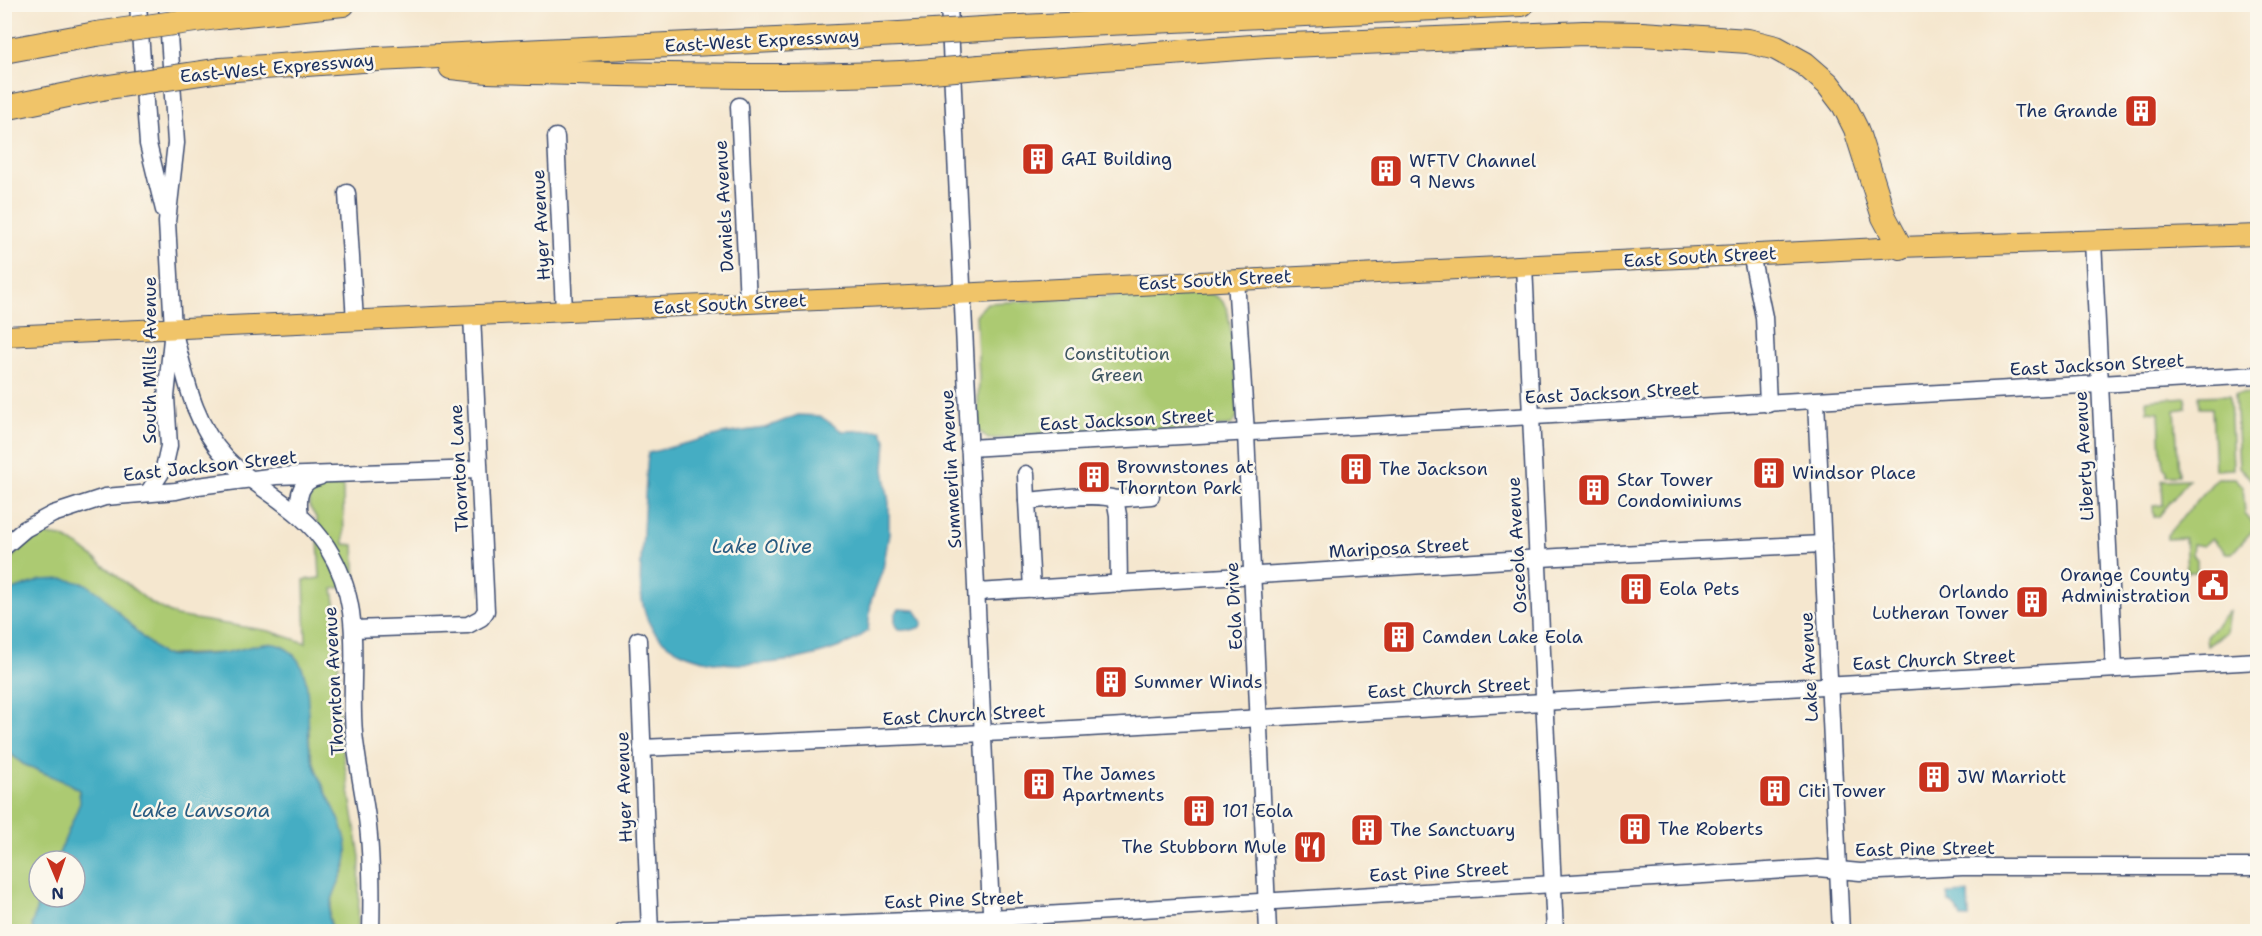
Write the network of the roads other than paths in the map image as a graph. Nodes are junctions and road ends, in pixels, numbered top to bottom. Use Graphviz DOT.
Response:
graph roads {
  1 [pos="138,4"];
  2 [pos="167,4"];
  3 [pos="343,4"];
  4 [pos="949,4"];
  5 [pos="1522,4"];
  6 [pos="4,51"];
  7 [pos="377,59"];
  8 [pos="739,106"];
  9 [pos="4,108"];
  10 [pos="556,137"];
  11 [pos="347,194"];
  12 [pos="167,222"];
  13 [pos="2258,235"];
  14 [pos="2155,239"];
  15 [pos="2093,241"];
  16 [pos="2258,241"];
  17 [pos="1900,247"];
  18 [pos="1751,254"];
  19 [pos="1524,265"];
  20 [pos="1236,279"];
  21 [pos="962,293"];
  22 [pos="748,303"];
  23 [pos="564,311"];
  24 [pos="472,315"];
  25 [pos="355,321"];
  26 [pos="173,329"];
  27 [pos="4,336"];
  28 [pos="2258,375"];
  29 [pos="2100,385"];
  30 [pos="1816,401"];
  31 [pos="1768,404"];
  32 [pos="1531,417"];
  33 [pos="1246,433"];
  34 [pos="969,448"];
  35 [pos="478,468"];
  36 [pos="1026,474"];
  37 [pos="329,476"];
  38 [pos="253,480"];
  39 [pos="148,493"];
  40 [pos="1151,496"];
  41 [pos="1115,499"];
  42 [pos="1028,501"];
  43 [pos="300,514"];
  44 [pos="25,529"];
  45 [pos="4,532"];
  46 [pos="1823,544"];
  47 [pos="4,547"];
  48 [pos="1537,559"];
  49 [pos="1252,576"];
  50 [pos="1119,584"];
  51 [pos="1032,589"];
  52 [pos="977,592"];
  53 [pos="354,629"];
  54 [pos="638,640"];
  55 [pos="2258,661"];
  56 [pos="2114,669"];
  57 [pos="1829,686"];
  58 [pos="1544,702"];
  59 [pos="1259,718"];
  60 [pos="984,734"];
  61 [pos="642,748"];
  62 [pos="2258,867"];
  63 [pos="1838,870"];
  64 [pos="1552,886"];
  65 [pos="1267,901"];
  66 [pos="992,925"];
  67 [pos="650,931"];
  68 [pos="371,932"];
  69 [pos="623,932"];
  70 [pos="1268,932"];
  71 [pos="1555,932"];
  72 [pos="1841,932"];
  1 -- 12 [label="street, South Mills Avenue"];
  2 -- 12 [label="street, South Mills Avenue"];
  3 -- 6 [label="highway, bridge"];
  4 -- 21 [label="street, Summerlin Avenue"];
  5 -- 7 [label="highway, East-West Expressway, bridge"];
  7 -- 9 [label="highway, East-West Expressway, bridge"];
  7 -- 17 [label="highway, bridge"];
  8 -- 22 [label="street, Daniels Avenue"];
  10 -- 23 [label="street, Hyer Avenue"];
  11 -- 25 [label="street"];
  12 -- 26 [label="street, South Mills Avenue"];
  13 -- 14 [label="main road, East South Street"];
  14 -- 15 [label="main road, East South Street"];
  14 -- 16 [label="main road"];
  15 -- 17 [label="main road, East South Street"];
  15 -- 29 [label="street, Liberty Avenue"];
  17 -- 18 [label="main road, East South Street"];
  18 -- 19 [label="main road, East South Street"];
  18 -- 31 [label="street"];
  19 -- 20 [label="main road, East South Street"];
  19 -- 32 [label="street, Osceola Avenue"];
  20 -- 21 [label="main road, East South Street"];
  20 -- 33 [label="street, Eola Drive"];
  21 -- 22 [label="main road, East South Street"];
  21 -- 34 [label="street, Summerlin Avenue"];
  22 -- 23 [label="main road, East South Street"];
  23 -- 24 [label="main road, East South Street"];
  24 -- 25 [label="main road, East South Street"];
  24 -- 35 [label="street, Thornton Lane"];
  25 -- 26 [label="main road, East South Street"];
  26 -- 27 [label="main road, East South Street"];
  26 -- 38 [label="street, Thornton Avenue"];
  26 -- 39 [label="street, South Mills Avenue"];
  28 -- 29 [label="street, East Jackson Street"];
  29 -- 30 [label="street, East Jackson Street"];
  29 -- 56 [label="street, Liberty Avenue"];
  30 -- 31 [label="street, East Jackson Street"];
  30 -- 46 [label="street, Lake Avenue"];
  31 -- 32 [label="street, East Jackson Street"];
  32 -- 33 [label="street, East Jackson Street"];
  32 -- 48 [label="street, Osceola Avenue"];
  33 -- 34 [label="street, East Jackson Street"];
  33 -- 49 [label="street, Eola Drive"];
  34 -- 52 [label="street, Summerlin Avenue"];
  35 -- 37 [label="street, East Jackson Street"];
  35 -- 53 [label="street, Thornton Lane"];
  36 -- 42 [label="street"];
  37 -- 38 [label="street, East Jackson Street"];
  37 -- 43 [label="street"];
  38 -- 39 [label="street, East Jackson Street"];
  38 -- 43 [label="street, Thornton Avenue"];
  39 -- 44 [label="street, East Jackson Street"];
  40 -- 41 [label="street"];
  41 -- 42 [label="street"];
  41 -- 50 [label="street"];
  42 -- 51 [label="street"];
  43 -- 53 [label="street, Thornton Avenue"];
  44 -- 45 [label="street, East Jackson Street"];
  44 -- 47 [label="street, East Jackson Street"];
  46 -- 48 [label="street, Mariposa Street"];
  46 -- 57 [label="street, Lake Avenue"];
  48 -- 49 [label="street, Mariposa Street"];
  48 -- 58 [label="street, Osceola Avenue"];
  49 -- 50 [label="street, Mariposa Street"];
  49 -- 59 [label="street, Eola Drive"];
  50 -- 51 [label="street, Mariposa Street"];
  51 -- 52 [label="street, Mariposa Street"];
  52 -- 60 [label="street, Summerlin Avenue"];
  53 -- 68 [label="street, Thornton Avenue"];
  54 -- 61 [label="street, Hyer Avenue"];
  55 -- 56 [label="street, East Church Street"];
  56 -- 57 [label="street, East Church Street"];
  57 -- 58 [label="street, East Church Street"];
  57 -- 63 [label="street, Lake Avenue"];
  58 -- 59 [label="street, East Church Street"];
  58 -- 64 [label="street, Osceola Avenue"];
  59 -- 60 [label="street, East Church Street"];
  59 -- 65 [label="street, Eola Drive"];
  60 -- 61 [label="street, East Church Street"];
  60 -- 66 [label="street, Summerlin Avenue"];
  61 -- 67 [label="street, Hyer Avenue"];
  62 -- 63 [label="street, East Pine Street"];
  63 -- 64 [label="street, East Pine Street"];
  63 -- 72 [label="street, Lake Avenue"];
  64 -- 65 [label="street, East Pine Street"];
  64 -- 71 [label="street, Osceola Avenue"];
  65 -- 66 [label="street, East Pine Street"];
  65 -- 70 [label="street, Eola Drive"];
  66 -- 67 [label="street, East Pine Street"];
  67 -- 69 [label="street, East Pine Street"];
}
